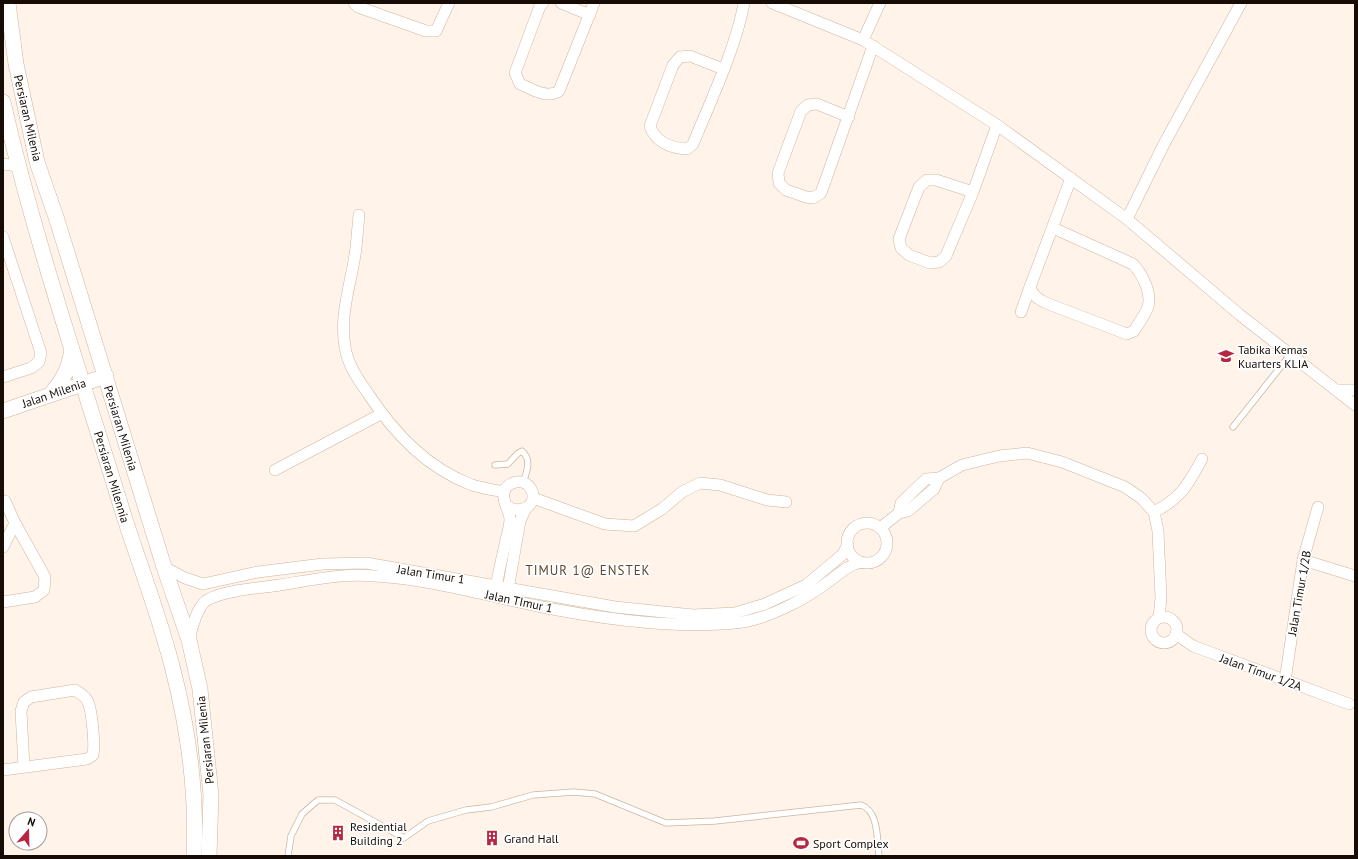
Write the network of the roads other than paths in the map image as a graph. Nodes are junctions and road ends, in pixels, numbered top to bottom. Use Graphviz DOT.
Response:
graph roads {
  1 [pos="8,3"];
  2 [pos="354,3"];
  3 [pos="449,3"];
  4 [pos="543,3"];
  5 [pos="561,3"];
  6 [pos="594,3"];
  7 [pos="744,3"];
  8 [pos="772,3"];
  9 [pos="880,3"];
  10 [pos="1241,3"];
  11 [pos="590,15"];
  12 [pos="863,40"];
  13 [pos="873,46"];
  14 [pos="723,69"];
  15 [pos="3,102"];
  16 [pos="849,117"];
  17 [pos="997,125"];
  18 [pos="10,165"];
  19 [pos="1071,178"];
  20 [pos="973,192"];
  21 [pos="359,215"];
  22 [pos="1127,220"];
  23 [pos="1053,228"];
  24 [pos="3,237"];
  25 [pos="1030,287"];
  26 [pos="1021,312"];
  27 [pos="72,348"];
  28 [pos="1290,355"];
  29 [pos="106,376"];
  30 [pos="3,377"];
  31 [pos="83,383"];
  32 [pos="1336,390"];
  33 [pos="1355,390"];
  34 [pos="50,395"];
  35 [pos="1355,405"];
  36 [pos="3,411"];
  37 [pos="382,414"];
  38 [pos="93,416"];
  39 [pos="1233,427"];
  40 [pos="1202,459"];
  41 [pos="495,465"];
  42 [pos="275,470"];
  43 [pos="524,483"];
  44 [pos="504,492"];
  45 [pos="533,498"];
  46 [pos="5,501"];
  47 [pos="786,502"];
  48 [pos="507,506"];
  49 [pos="1318,507"];
  50 [pos="524,510"];
  51 [pos="1154,512"];
  52 [pos="15,523"];
  53 [pos="880,528"];
  54 [pos="848,545"];
  55 [pos="3,547"];
  56 [pos="1303,560"];
  57 [pos="861,562"];
  58 [pos="164,567"];
  59 [pos="1355,576"];
  60 [pos="495,591"];
  61 [pos="507,593"];
  62 [pos="3,602"];
  63 [pos="1159,618"];
  64 [pos="1176,634"];
  65 [pos="188,640"];
  66 [pos="1285,681"];
  67 [pos="1350,704"];
  68 [pos="24,767"];
  69 [pos="3,770"];
  70 [pos="194,856"];
  71 [pos="210,856"];
  72 [pos="288,856"];
  73 [pos="879,856"];
  1 -- 29 [label="main road, Persiaran Milenia"];
  2 -- 3 [label="street"];
  4 -- 11 [label="street"];
  5 -- 11 [label="street"];
  6 -- 11 [label="street"];
  7 -- 14 [label="street"];
  8 -- 12 [label="street"];
  9 -- 12 [label="street"];
  10 -- 22 [label="street"];
  12 -- 13 [label="street"];
  13 -- 16 [label="street"];
  13 -- 17 [label="street"];
  14 -- 14 [label="street"];
  15 -- 18 [label="main road, Persiaran Milennia"];
  16 -- 16 [label="street"];
  17 -- 19 [label="street"];
  17 -- 20 [label="street"];
  18 -- 27 [label="main road, Persiaran Milennia"];
  19 -- 22 [label="street"];
  19 -- 23 [label="street"];
  20 -- 20 [label="street"];
  21 -- 37 [label="street"];
  22 -- 28 [label="street"];
  23 -- 25 [label="street"];
  23 -- 25 [label="street"];
  24 -- 30 [label="street"];
  25 -- 26 [label="street"];
  27 -- 31 [label="main road, Persiaran Milennia"];
  27 -- 34 [label="main road"];
  28 -- 32 [label="street"];
  28 -- 39 [label="lane"];
  29 -- 31 [label="main road, Jalan Milenia"];
  29 -- 58 [label="main road, Persiaran Milenia"];
  31 -- 34 [label="main road, Jalan Milenia"];
  31 -- 38 [label="main road, Persiaran Milennia"];
  32 -- 33 [label="street"];
  32 -- 35 [label="street"];
  34 -- 36 [label="main road, Jalan Milenia"];
  34 -- 38 [label="main road"];
  37 -- 42 [label="street"];
  37 -- 44 [label="street"];
  38 -- 70 [label="main road, Persiaran Milennia"];
  40 -- 51 [label="street"];
  41 -- 43 [label="lane"];
  43 -- 44 [label="street"];
  43 -- 45 [label="street"];
  44 -- 48 [label="street"];
  45 -- 47 [label="street"];
  45 -- 50 [label="street"];
  46 -- 52 [label="street"];
  48 -- 50 [label="street"];
  48 -- 60 [label="street"];
  49 -- 56 [label="street, Jalan Timur 1/2B"];
  50 -- 61 [label="street"];
  51 -- 53 [label="street"];
  51 -- 63 [label="street"];
  52 -- 55 [label="street"];
  52 -- 62 [label="street"];
  53 -- 54 [label="street"];
  53 -- 57 [label="street"];
  54 -- 57 [label="street"];
  54 -- 61 [label="street, Jalan Timur 1"];
  56 -- 59 [label="street"];
  56 -- 66 [label="street, Jalan Timur 1/2B"];
  57 -- 61 [label="street, Jalan TImur 1"];
  58 -- 60 [label="street, Jalan Timur 1"];
  58 -- 65 [label="main road, Persiaran Milenia"];
  60 -- 61 [label="street, Jalan Timur 1"];
  60 -- 65 [label="street, Jalan TImur 1"];
  63 -- 64 [label="street"];
  63 -- 64 [label="street"];
  64 -- 66 [label="street, Jalan Timur 1/2A"];
  65 -- 71 [label="main road, Persiaran Milenia"];
  66 -- 67 [label="street, Jalan Timur 1/2A"];
  68 -- 68 [label="street"];
  68 -- 69 [label="street"];
  72 -- 73 [label="lane"];
}
